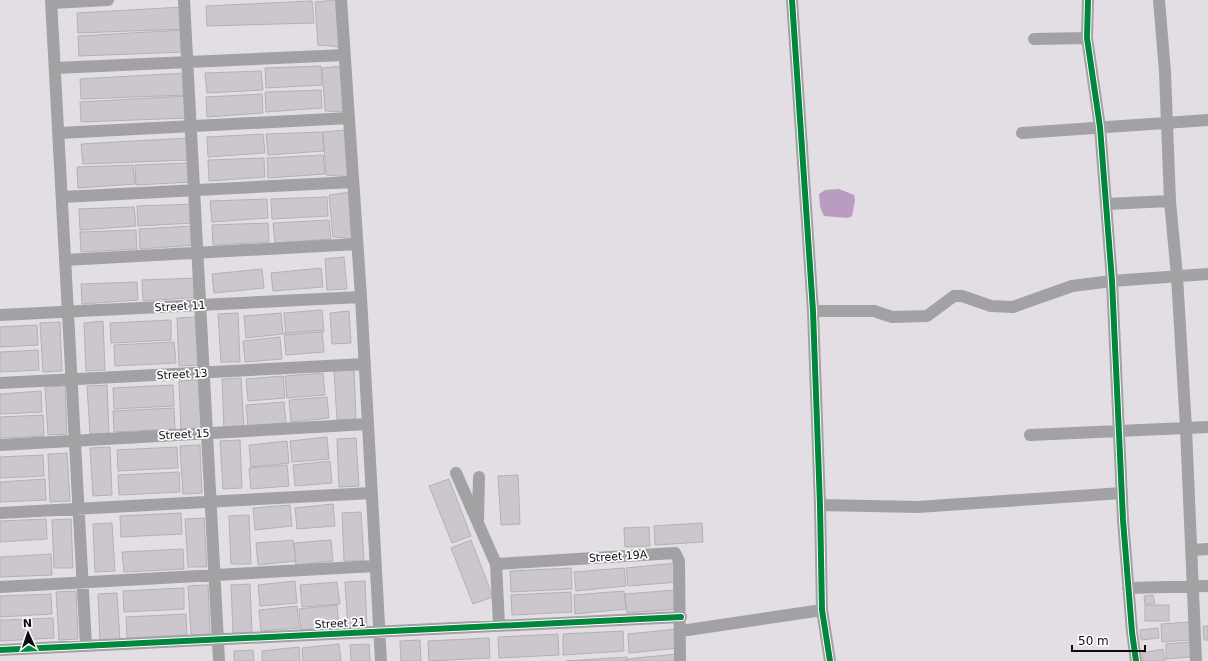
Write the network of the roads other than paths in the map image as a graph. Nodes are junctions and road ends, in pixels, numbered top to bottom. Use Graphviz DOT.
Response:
graph roads {
  1 [pos="108,0"];
  2 [pos="184,0"];
  3 [pos="341,0"];
  4 [pos="792,0"];
  5 [pos="1088,0"];
  6 [pos="1159,0"];
  7 [pos="51,2"];
  8 [pos="1088,38"];
  9 [pos="1034,39"];
  10 [pos="344,55"];
  11 [pos="188,62"];
  12 [pos="55,68"];
  13 [pos="349,118"];
  14 [pos="1208,120"];
  15 [pos="1167,122"];
  16 [pos="191,126"];
  17 [pos="1100,127"];
  18 [pos="58,133"];
  19 [pos="1022,133"];
  20 [pos="353,182"];
  21 [pos="194,190"];
  22 [pos="62,197"];
  23 [pos="1170,201"];
  24 [pos="1106,204"];
  25 [pos="357,244"];
  26 [pos="198,253"];
  27 [pos="65,260"];
  28 [pos="1208,274"];
  29 [pos="1177,276"];
  30 [pos="1112,281"];
  31 [pos="361,296"];
  32 [pos="200,305"];
  33 [pos="813,311"];
  34 [pos="68,312"];
  35 [pos="0,315"];
  36 [pos="365,364"];
  37 [pos="204,373"];
  38 [pos="72,380"];
  39 [pos="0,383"];
  40 [pos="368,424"];
  41 [pos="1208,427"];
  42 [pos="1186,428"];
  43 [pos="1120,430"];
  44 [pos="207,433"];
  45 [pos="1030,435"];
  46 [pos="75,440"];
  47 [pos="0,445"];
  48 [pos="456,473"];
  49 [pos="479,477"];
  50 [pos="372,493"];
  51 [pos="1122,493"];
  52 [pos="211,501"];
  53 [pos="820,505"];
  54 [pos="78,508"];
  55 [pos="0,513"];
  56 [pos="478,525"];
  57 [pos="1192,550"];
  58 [pos="1208,550"];
  59 [pos="496,564"];
  60 [pos="375,566"];
  61 [pos="215,575"];
  62 [pos="82,582"];
  63 [pos="1194,586"];
  64 [pos="1208,586"];
  65 [pos="0,587"];
  66 [pos="1128,588"];
  67 [pos="822,610"];
  68 [pos="681,617"];
  69 [pos="499,625"];
  70 [pos="379,631"];
  71 [pos="680,631"];
  72 [pos="218,639"];
  73 [pos="86,646"];
  74 [pos="0,650"];
  75 [pos="219,661"];
  76 [pos="381,661"];
  77 [pos="680,661"];
  78 [pos="830,661"];
  79 [pos="1136,661"];
  80 [pos="1196,661"];
  1 -- 7 [label="street"];
  2 -- 11 [label="street"];
  3 -- 10 [label="street"];
  4 -- 33 [label="street"];
  5 -- 8 [label="street"];
  6 -- 15 [label="street"];
  7 -- 12 [label="street"];
  8 -- 9 [label="street"];
  8 -- 17 [label="street"];
  10 -- 11 [label="street"];
  10 -- 13 [label="street"];
  11 -- 12 [label="street"];
  11 -- 16 [label="street"];
  12 -- 18 [label="street"];
  13 -- 16 [label="street"];
  13 -- 20 [label="street"];
  14 -- 15 [label="street"];
  15 -- 17 [label="street"];
  15 -- 23 [label="street"];
  16 -- 18 [label="street"];
  16 -- 21 [label="street"];
  17 -- 19 [label="street"];
  17 -- 24 [label="street"];
  18 -- 22 [label="street"];
  20 -- 21 [label="street"];
  20 -- 25 [label="street"];
  21 -- 22 [label="street"];
  21 -- 26 [label="street"];
  22 -- 27 [label="street"];
  23 -- 24 [label="street"];
  23 -- 29 [label="street"];
  24 -- 30 [label="street"];
  25 -- 26 [label="street"];
  25 -- 31 [label="street"];
  26 -- 27 [label="street"];
  26 -- 32 [label="street"];
  27 -- 34 [label="street"];
  28 -- 29 [label="street"];
  29 -- 30 [label="street"];
  29 -- 42 [label="street"];
  30 -- 33 [label="street"];
  30 -- 43 [label="street"];
  31 -- 32 [label="street, Street 11"];
  31 -- 36 [label="street"];
  32 -- 34 [label="street, Street 11"];
  32 -- 37 [label="street"];
  33 -- 53 [label="street"];
  34 -- 35 [label="street, Street 11"];
  34 -- 38 [label="street"];
  36 -- 37 [label="street, Street 13"];
  36 -- 40 [label="street"];
  37 -- 38 [label="street, Street 13"];
  37 -- 44 [label="street"];
  38 -- 39 [label="street, Street 13"];
  38 -- 46 [label="street"];
  40 -- 44 [label="street, Street 15"];
  40 -- 50 [label="street"];
  41 -- 42 [label="street"];
  42 -- 43 [label="street"];
  42 -- 57 [label="street"];
  43 -- 45 [label="street"];
  43 -- 51 [label="street"];
  44 -- 46 [label="street, Street 15"];
  44 -- 52 [label="street"];
  46 -- 47 [label="street, Street 15"];
  46 -- 54 [label="street"];
  48 -- 56 [label="street"];
  49 -- 56 [label="street"];
  50 -- 52 [label="street"];
  50 -- 60 [label="street"];
  51 -- 53 [label="street"];
  51 -- 66 [label="street"];
  52 -- 54 [label="street"];
  52 -- 61 [label="street"];
  53 -- 67 [label="street"];
  54 -- 55 [label="street"];
  54 -- 62 [label="street"];
  56 -- 59 [label="street"];
  57 -- 58 [label="street"];
  57 -- 63 [label="street"];
  59 -- 68 [label="street, Street 19A"];
  59 -- 69 [label="street"];
  60 -- 61 [label="street"];
  60 -- 70 [label="street"];
  61 -- 62 [label="street"];
  61 -- 72 [label="street"];
  62 -- 65 [label="street"];
  62 -- 73 [label="street"];
  63 -- 64 [label="street"];
  63 -- 66 [label="street"];
  63 -- 80 [label="street"];
  66 -- 79 [label="street"];
  67 -- 71 [label="street"];
  67 -- 78 [label="street"];
  68 -- 69 [label="street, Street 21"];
  68 -- 71 [label="street"];
  69 -- 70 [label="street, Street 21"];
  70 -- 72 [label="street, Street 21"];
  70 -- 76 [label="street"];
  71 -- 77 [label="street"];
  72 -- 73 [label="street, Street 21"];
  72 -- 75 [label="street"];
  73 -- 74 [label="street, Street 21"];
}
